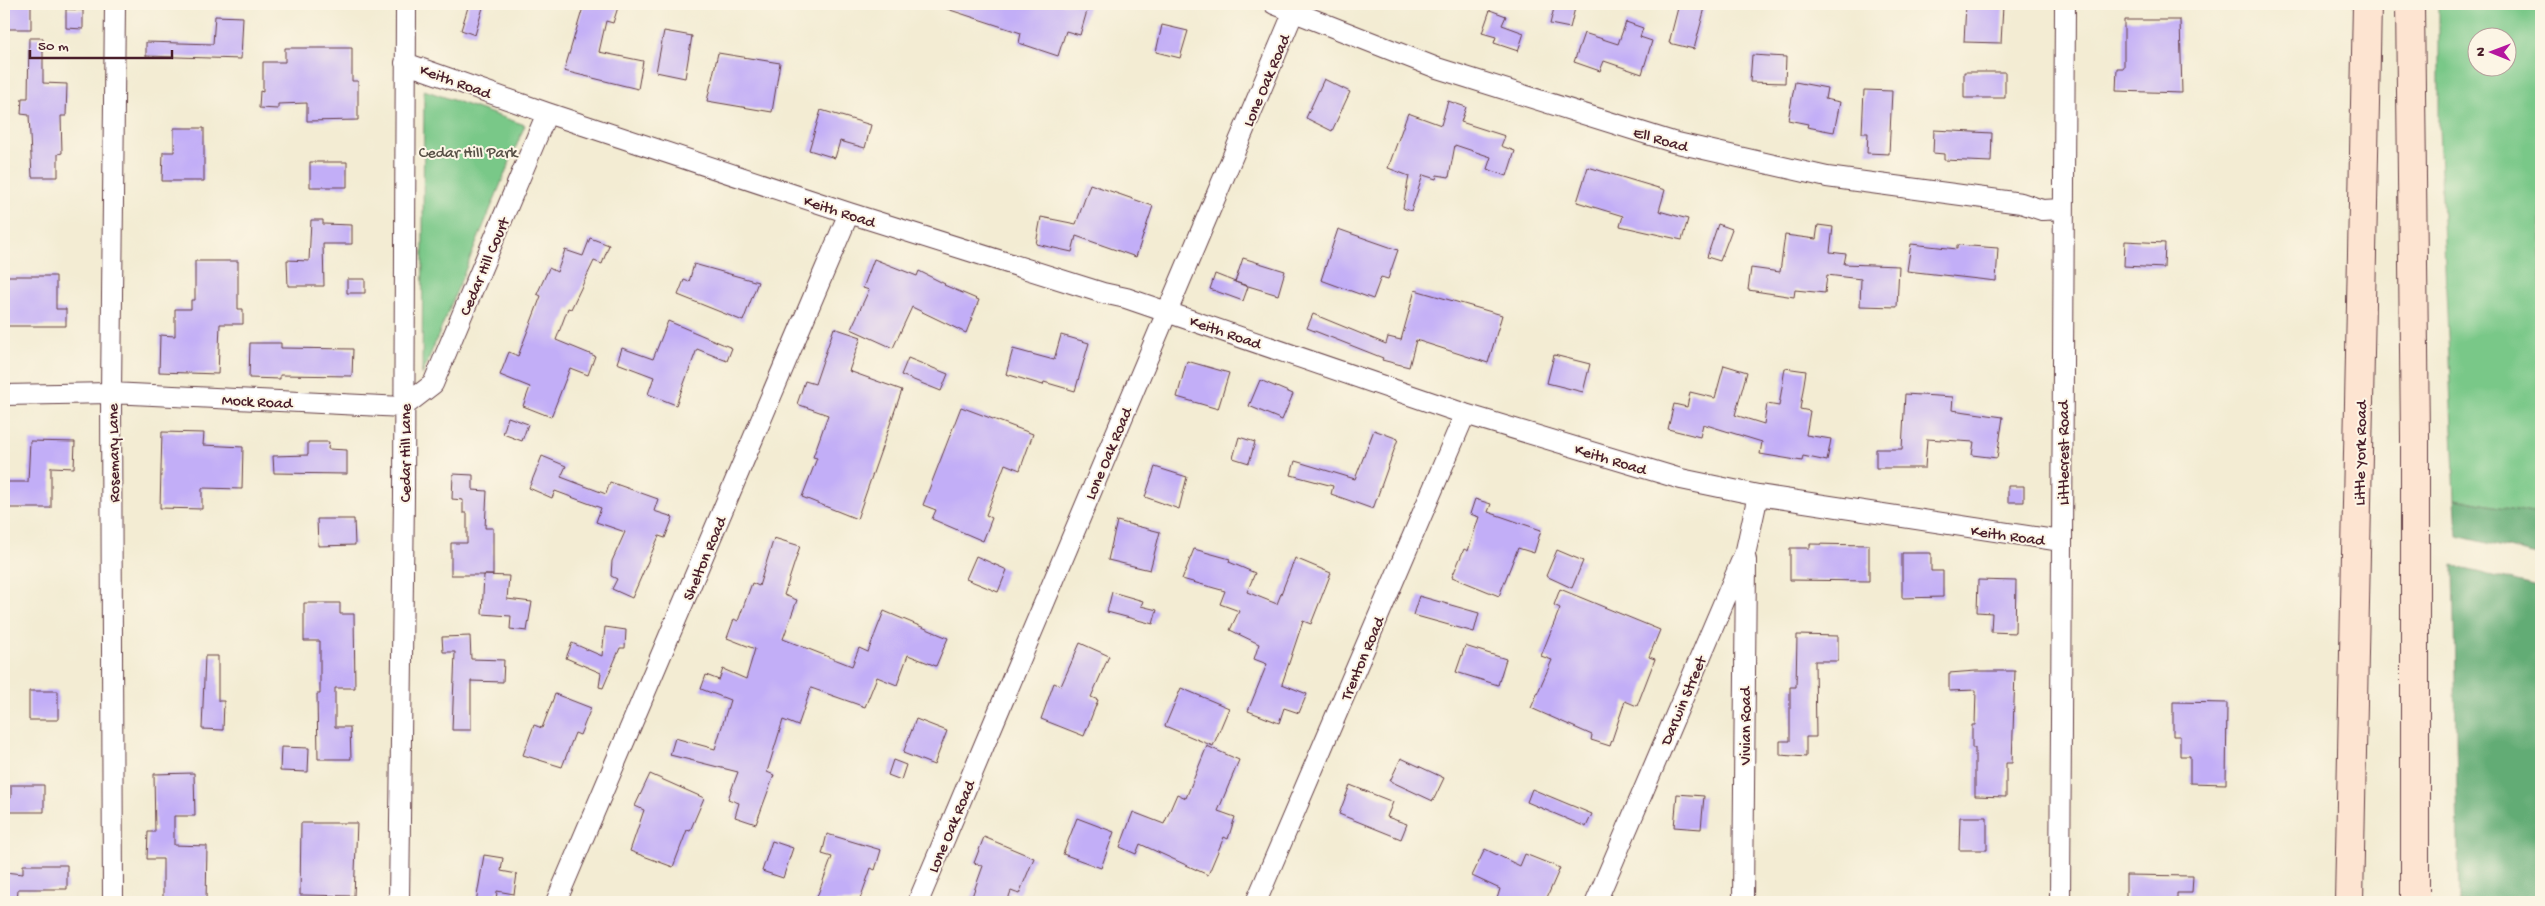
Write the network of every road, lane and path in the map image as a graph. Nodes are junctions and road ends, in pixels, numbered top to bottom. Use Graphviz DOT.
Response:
graph roads {
  1 [pos="115,4"];
  2 [pos="406,4"];
  3 [pos="1274,4"];
  4 [pos="2065,4"];
  5 [pos="2367,4"];
  6 [pos="2410,4"];
  7 [pos="1296,7"];
  8 [pos="405,63"];
  9 [pos="547,114"];
  10 [pos="2063,208"];
  11 [pos="849,213"];
  12 [pos="1166,311"];
  13 [pos="111,393"];
  14 [pos="4,395"];
  15 [pos="403,407"];
  16 [pos="1465,414"];
  17 [pos="1758,495"];
  18 [pos="2061,541"];
  19 [pos="1746,550"];
  20 [pos="113,902"];
  21 [pos="400,902"];
  22 [pos="556,902"];
  23 [pos="918,902"];
  24 [pos="1256,902"];
  25 [pos="1596,902"];
  26 [pos="1743,902"];
  27 [pos="2060,902"];
  28 [pos="2349,902"];
  29 [pos="2415,902"];
  1 -- 13 [label="street, Rosemary Lane"];
  2 -- 8 [label="street, Cedar Hill Lane"];
  3 -- 7 [label="street, Ell Road"];
  4 -- 10 [label="street, Littlecrest Road"];
  5 -- 28 [label="main road, Little York Road"];
  6 -- 29 [label="main road"];
  7 -- 10 [label="street, Ell Road"];
  7 -- 12 [label="street, Lone Oak Road"];
  8 -- 9 [label="street, Keith Road"];
  8 -- 15 [label="street, Cedar Hill Lane"];
  9 -- 11 [label="street, Keith Road"];
  9 -- 15 [label="street, Cedar Hill Court"];
  10 -- 18 [label="street, Littlecrest Road"];
  11 -- 12 [label="street, Keith Road"];
  11 -- 22 [label="street, Shelton Road"];
  12 -- 16 [label="street, Keith Road"];
  12 -- 23 [label="street, Lone Oak Road"];
  13 -- 14 [label="street"];
  13 -- 15 [label="street, Mock Road"];
  13 -- 20 [label="street, Rosemary Lane"];
  15 -- 21 [label="street, Cedar Hill Lane"];
  16 -- 17 [label="street, Keith Road"];
  16 -- 24 [label="street, Trenton Road"];
  17 -- 18 [label="street, Keith Road"];
  17 -- 19 [label="street, Darwin Street"];
  18 -- 27 [label="street, Littlecrest Road"];
  19 -- 25 [label="street, Darwin Street"];
  19 -- 26 [label="street, Vivian Road"];
}
